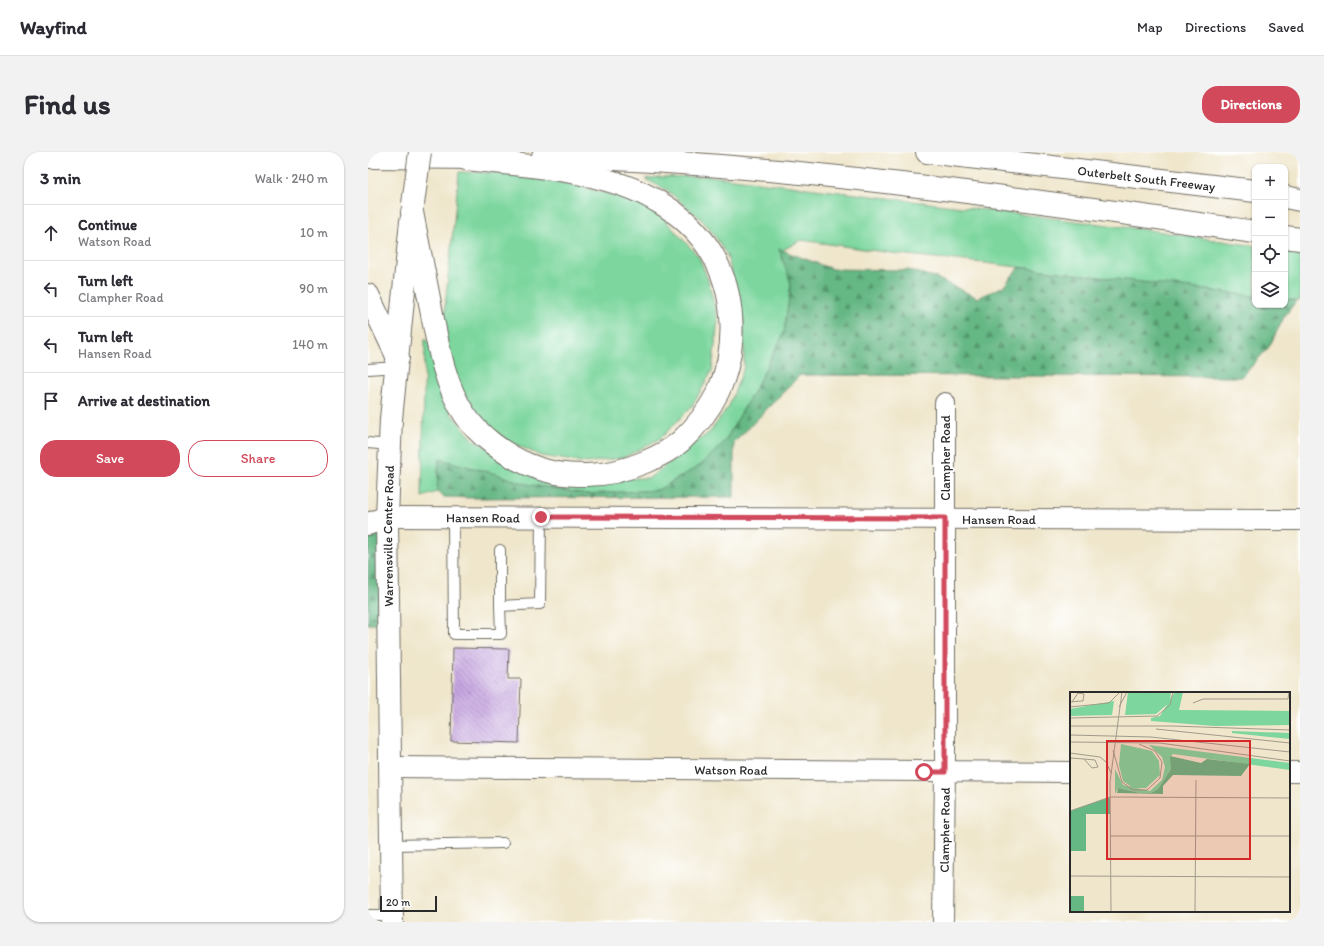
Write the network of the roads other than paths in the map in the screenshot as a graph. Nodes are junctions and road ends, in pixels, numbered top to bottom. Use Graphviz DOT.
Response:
graph roads {
  1 [pos="420,152"];
  2 [pos="927,152"];
  3 [pos="368,157"];
  4 [pos="466,159"];
  5 [pos="1252,191"];
  6 [pos="1288,194"];
  7 [pos="1300,196"];
  8 [pos="1288,198"];
  9 [pos="1300,200"];
  10 [pos="412,208"];
  11 [pos="1252,232"];
  12 [pos="1288,237"];
  13 [pos="1300,239"];
  14 [pos="368,295"];
  15 [pos="397,363"];
  16 [pos="368,369"];
  17 [pos="945,403"];
  18 [pos="368,443"];
  19 [pos="390,444"];
  20 [pos="453,517"];
  21 [pos="541,517"];
  22 [pos="945,518"];
  23 [pos="377,520"];
  24 [pos="1300,520"];
  25 [pos="500,550"];
  26 [pos="500,606"];
  27 [pos="390,767"];
  28 [pos="945,772"];
  29 [pos="1070,772"];
  30 [pos="503,843"];
  31 [pos="391,845"];
  32 [pos="368,915"];
  33 [pos="392,918"];
  34 [pos="943,922"];
  1 -- 10 [label="main road, Warrensville Center Road, bridge"];
  2 -- 5 [label="main road, Outerbelt South Freeway"];
  3 -- 4 [label="main road"];
  4 -- 10 [label="main road"];
  4 -- 11 [label="main road"];
  6 -- 7 [label="main road"];
  8 -- 9 [label="main road"];
  10 -- 15 [label="main road, Warrensville Center Road"];
  12 -- 13 [label="main road"];
  14 -- 15 [label="main road"];
  15 -- 16 [label="lane"];
  15 -- 19 [label="main road, Warrensville Center Road"];
  17 -- 22 [label="street, Clampher Road"];
  18 -- 19 [label="lane"];
  19 -- 23 [label="main road, Warrensville Center Road"];
  20 -- 21 [label="street, Hansen Road"];
  20 -- 23 [label="street, Hansen Road"];
  20 -- 26 [label="lane"];
  21 -- 22 [label="street, Hansen Road"];
  21 -- 26 [label="lane"];
  22 -- 24 [label="street, Hansen Road"];
  22 -- 28 [label="street, Clampher Road"];
  23 -- 27 [label="main road, Warrensville Center Road"];
  25 -- 26 [label="lane"];
  27 -- 28 [label="street, Watson Road"];
  27 -- 31 [label="main road, Warrensville Center Road"];
  28 -- 29 [label="street, Watson Road"];
  28 -- 34 [label="street, Clampher Road"];
  30 -- 31 [label="lane"];
  31 -- 33 [label="main road, Warrensville Center Road"];
  32 -- 33 [label="lane"];
}
